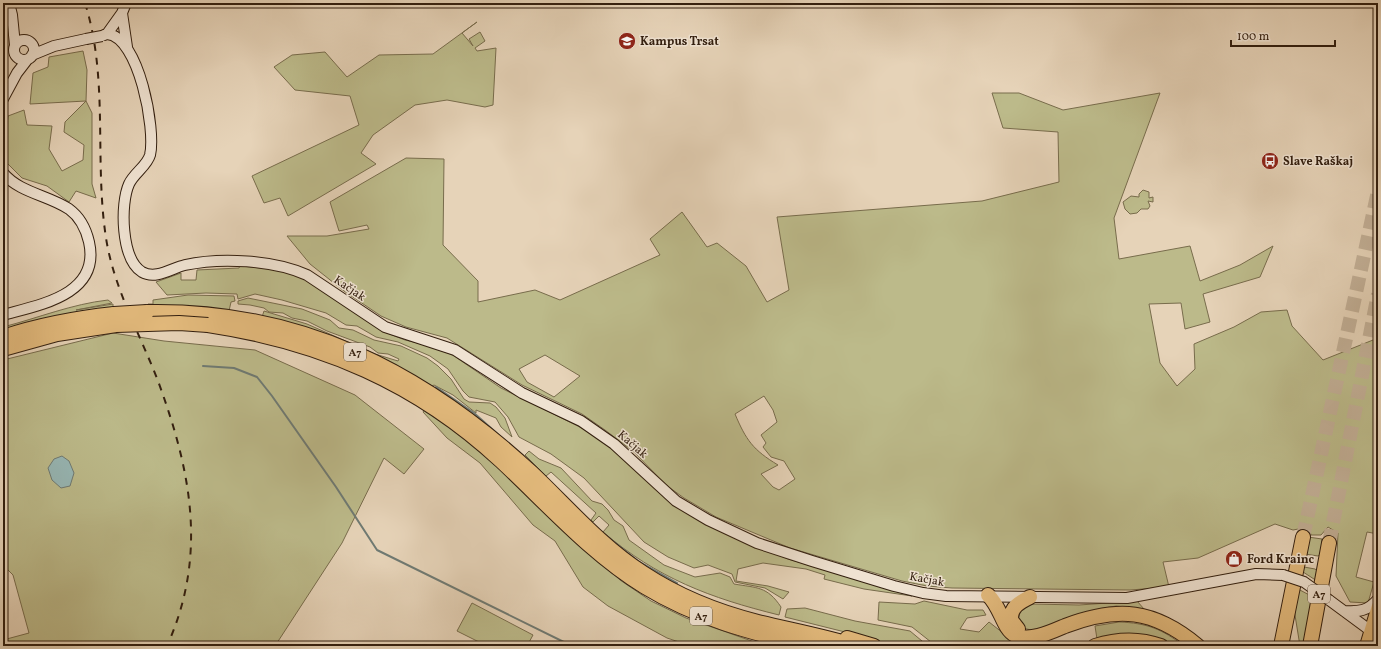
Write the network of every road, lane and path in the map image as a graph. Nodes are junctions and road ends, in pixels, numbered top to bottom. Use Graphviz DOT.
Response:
graph roads {
  1 [pos="10,3"];
  2 [pos="126,3"];
  3 [pos="122,13"];
  4 [pos="12,15"];
  5 [pos="104,35"];
  6 [pos="28,41"];
  7 [pos="54,46"];
  8 [pos="127,48"];
  9 [pos="14,50"];
  10 [pos="30,58"];
  11 [pos="10,85"];
  12 [pos="3,99"];
  13 [pos="3,173"];
  14 [pos="3,315"];
  15 [pos="115,320"];
  16 [pos="3,337"];
  17 [pos="3,349"];
  18 [pos="1303,537"];
  19 [pos="1329,543"];
  20 [pos="606,559"];
  21 [pos="661,584"];
  22 [pos="1292,587"];
  23 [pos="988,595"];
  24 [pos="1030,597"];
  25 [pos="1378,599"];
  26 [pos="1378,606"];
  27 [pos="1344,612"];
  28 [pos="1374,633"];
  29 [pos="1028,636"];
  30 [pos="784,646"];
  31 [pos="809,646"];
  32 [pos="856,646"];
  33 [pos="874,646"];
  34 [pos="1095,646"];
  35 [pos="1161,646"];
  36 [pos="1198,646"];
  37 [pos="1275,646"];
  38 [pos="1281,646"];
  39 [pos="1310,646"];
  40 [pos="1366,646"];
  1 -- 4 [label="main road"];
  2 -- 3 [label="main road"];
  3 -- 5 [label="main road"];
  3 -- 8 [label="main road"];
  4 -- 6 [label="main road"];
  4 -- 9 [label="main road"];
  5 -- 7 [label="main road, bridge"];
  5 -- 8 [label="main road, Kačjak"];
  6 -- 7 [label="main road"];
  6 -- 9 [label="main road"];
  6 -- 10 [label="main road"];
  7 -- 10 [label="main road"];
  8 -- 23 [label="main road, Kačjak"];
  9 -- 10 [label="main road"];
  9 -- 11 [label="main road"];
  10 -- 11 [label="main road"];
  11 -- 12 [label="main road"];
  13 -- 14 [label="main road"];
  15 -- 16 [label="highway, A7"];
  15 -- 17 [label="highway, A7"];
  15 -- 20 [label="highway, A7, bridge"];
  15 -- 21 [label="highway, A7, bridge"];
  18 -- 22 [label="highway, A7"];
  19 -- 39 [label="highway, A7"];
  20 -- 30 [label="highway"];
  20 -- 31 [label="highway, A7"];
  21 -- 32 [label="highway, A7"];
  21 -- 33 [label="highway"];
  22 -- 37 [label="highway"];
  22 -- 38 [label="highway, A7"];
  23 -- 24 [label="main road, Kačjak"];
  23 -- 29 [label="highway"];
  24 -- 27 [label="main road, Kačjak, bridge"];
  24 -- 29 [label="highway"];
  25 -- 27 [label="main road"];
  26 -- 28 [label="main road"];
  27 -- 28 [label="main road, Kačjak"];
  28 -- 40 [label="main road"];
  29 -- 36 [label="highway"];
  34 -- 35 [label="highway"];
}
